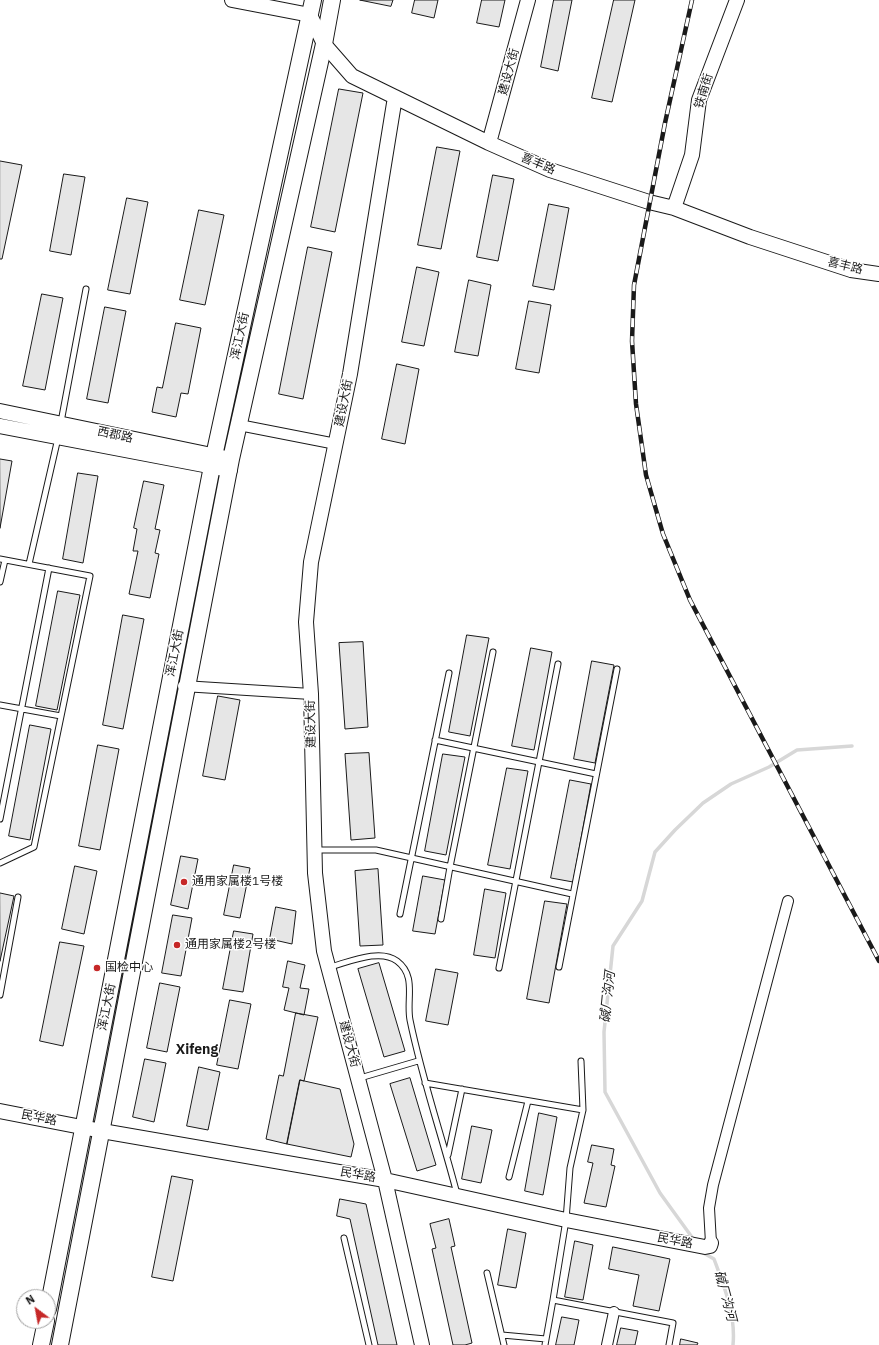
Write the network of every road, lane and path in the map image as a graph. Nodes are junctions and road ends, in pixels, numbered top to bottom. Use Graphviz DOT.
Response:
graph roads {
  1 [pos="232,0"];
  2 [pos="332,0"];
  3 [pos="528,0"];
  4 [pos="737,0"];
  5 [pos="311,8"];
  6 [pos="324,44"];
  7 [pos="395,98"];
  8 [pos="490,143"];
  9 [pos="674,208"];
  10 [pos="879,274"];
  11 [pos="86,289"];
  12 [pos="0,411"];
  13 [pos="239,424"];
  14 [pos="0,426"];
  15 [pos="60,431"];
  16 [pos="336,444"];
  17 [pos="212,462"];
  18 [pos="230,465"];
  19 [pos="2,560"];
  20 [pos="29,564"];
  21 [pos="49,568"];
  22 [pos="0,582"];
  23 [pos="493,652"];
  24 [pos="558,664"];
  25 [pos="617,669"];
  26 [pos="449,673"];
  27 [pos="169,684"];
  28 [pos="188,686"];
  29 [pos="311,694"];
  30 [pos="0,705"];
  31 [pos="20,708"];
  32 [pos="61,716"];
  33 [pos="435,740"];
  34 [pos="474,748"];
  35 [pos="539,762"];
  36 [pos="596,774"];
  37 [pos="0,818"];
  38 [pos="314,850"];
  39 [pos="411,858"];
  40 [pos="0,863"];
  41 [pos="450,867"];
  42 [pos="515,881"];
  43 [pos="572,894"];
  44 [pos="18,897"];
  45 [pos="788,901"];
  46 [pos="400,914"];
  47 [pos="441,918"];
  48 [pos="329,967"];
  49 [pos="559,967"];
  50 [pos="499,968"];
  51 [pos="0,995"];
  52 [pos="418,1061"];
  53 [pos="581,1061"];
  54 [pos="359,1079"];
  55 [pos="425,1083"];
  56 [pos="462,1089"];
  57 [pos="528,1101"];
  58 [pos="583,1110"];
  59 [pos="0,1111"];
  60 [pos="84,1127"];
  61 [pos="102,1131"];
  62 [pos="447,1157"];
  63 [pos="509,1177"];
  64 [pos="385,1180"];
  65 [pos="457,1196"];
  66 [pos="566,1220"];
  67 [pos="344,1238"];
  68 [pos="708,1245"];
  69 [pos="487,1273"];
  70 [pos="52,1289"];
  71 [pos="554,1300"];
  72 [pos="614,1312"];
  73 [pos="44,1329"];
  74 [pos="502,1335"];
  75 [pos="546,1339"];
  76 [pos="41,1345"];
  77 [pos="60,1345"];
  78 [pos="369,1345"];
  79 [pos="422,1345"];
  80 [pos="504,1345"];
  81 [pos="545,1345"];
  82 [pos="607,1345"];
  83 [pos="669,1345"];
  1 -- 5 [label="street"];
  2 -- 6 [label="main road"];
  3 -- 8 [label="street, 建设大街"];
  4 -- 9 [label="street, 铁南街"];
  5 -- 6 [label="street, 喜丰路"];
  5 -- 17 [label="main road, 浑江大街"];
  6 -- 7 [label="street, 喜丰路"];
  6 -- 13 [label="main road"];
  7 -- 8 [label="street, 喜丰路"];
  7 -- 16 [label="street, 建设大街"];
  8 -- 9 [label="street, 喜丰路"];
  9 -- 10 [label="street, 喜丰路"];
  11 -- 15 [label="lane"];
  12 -- 15 [label="street, 西郡路"];
  13 -- 16 [label="street"];
  13 -- 18 [label="main road"];
  14 -- 15 [label="street, 西郡路"];
  15 -- 17 [label="street, 西郡路"];
  15 -- 20 [label="lane"];
  16 -- 29 [label="street, 建设大街"];
  17 -- 18 [label="street, 西郡路"];
  17 -- 27 [label="main road, 浑江大街"];
  18 -- 28 [label="main road"];
  19 -- 20 [label="lane"];
  19 -- 22 [label="lane"];
  20 -- 21 [label="lane"];
  21 -- 31 [label="lane"];
  21 -- 32 [label="lane"];
  23 -- 34 [label="lane"];
  24 -- 35 [label="lane"];
  25 -- 36 [label="lane"];
  26 -- 33 [label="lane"];
  27 -- 28 [label="street"];
  27 -- 60 [label="main road, 浑江大街"];
  28 -- 29 [label="street"];
  28 -- 61 [label="main road"];
  29 -- 38 [label="street, 建设大街"];
  30 -- 31 [label="lane"];
  31 -- 32 [label="lane"];
  31 -- 37 [label="lane"];
  32 -- 40 [label="lane"];
  33 -- 34 [label="lane"];
  33 -- 39 [label="lane"];
  34 -- 35 [label="lane"];
  34 -- 41 [label="lane"];
  35 -- 36 [label="lane"];
  35 -- 42 [label="lane"];
  36 -- 43 [label="lane"];
  38 -- 39 [label="lane"];
  38 -- 48 [label="street, 建设大街"];
  39 -- 41 [label="lane"];
  39 -- 46 [label="lane"];
  41 -- 42 [label="lane"];
  41 -- 47 [label="lane"];
  42 -- 43 [label="lane"];
  42 -- 50 [label="lane"];
  43 -- 49 [label="lane"];
  44 -- 51 [label="lane"];
  45 -- 68 [label="street"];
  48 -- 52 [label="lane"];
  48 -- 54 [label="street, 建设大街"];
  52 -- 54 [label="lane"];
  52 -- 55 [label="lane"];
  53 -- 58 [label="lane"];
  54 -- 64 [label="street, 建设大街"];
  55 -- 56 [label="lane"];
  55 -- 62 [label="lane"];
  56 -- 57 [label="lane"];
  56 -- 62 [label="lane"];
  57 -- 58 [label="lane"];
  57 -- 63 [label="lane"];
  58 -- 66 [label="lane"];
  59 -- 60 [label="street, 民华路"];
  60 -- 61 [label="street, 民华路"];
  60 -- 70 [label="main road, 浑江大街"];
  61 -- 64 [label="street, 民华路"];
  61 -- 77 [label="main road"];
  62 -- 65 [label="lane"];
  64 -- 65 [label="street, 民华路"];
  64 -- 79 [label="street, 建设大街"];
  65 -- 66 [label="street, 民华路"];
  66 -- 68 [label="street, 民华路"];
  66 -- 71 [label="lane"];
  67 -- 78 [label="lane"];
  69 -- 74 [label="lane"];
  71 -- 72 [label="lane"];
  71 -- 75 [label="lane"];
  72 -- 82 [label="street"];
  72 -- 83 [label="lane"];
  73 -- 76 [label="main road"];
  74 -- 75 [label="lane"];
  74 -- 80 [label="lane"];
  75 -- 81 [label="lane"];
}
